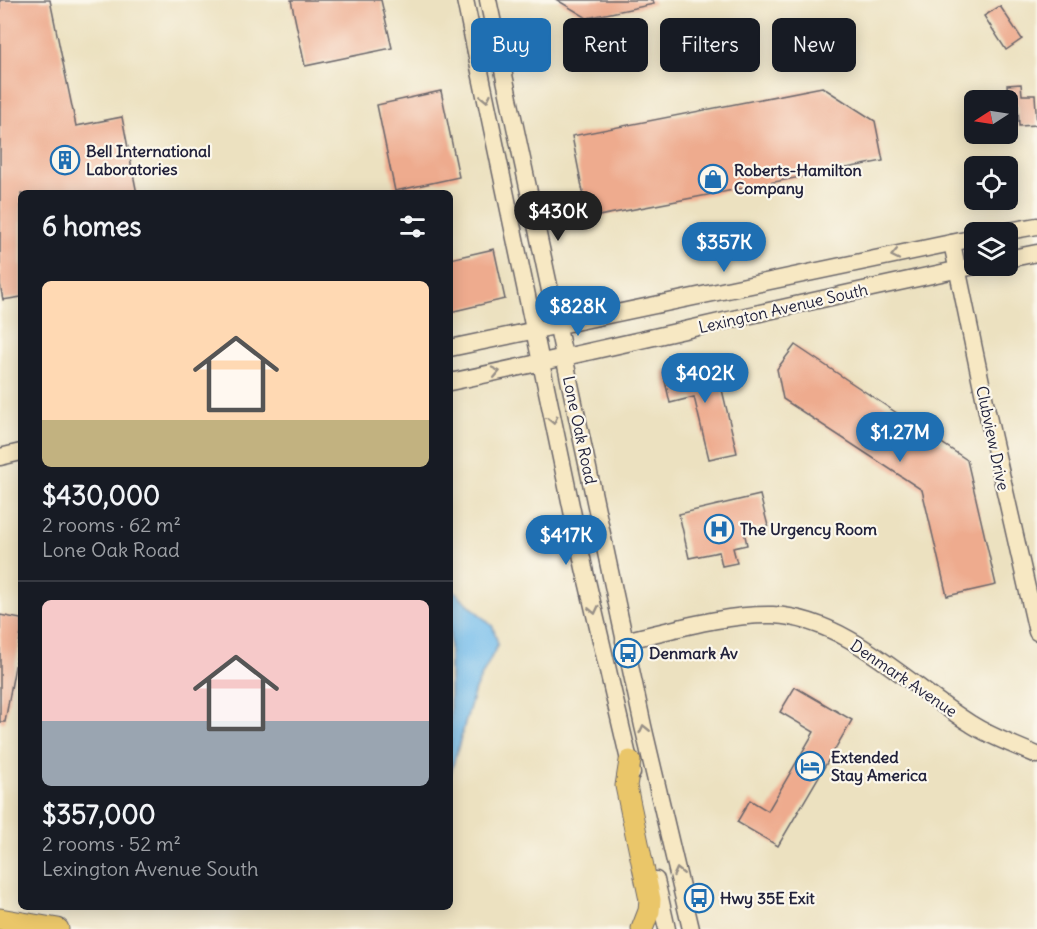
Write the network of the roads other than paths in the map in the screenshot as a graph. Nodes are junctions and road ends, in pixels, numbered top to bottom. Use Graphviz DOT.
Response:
graph roads {
  1 [pos="465,0"];
  2 [pos="488,0"];
  3 [pos="1037,225"];
  4 [pos="1018,229"];
  5 [pos="964,240"];
  6 [pos="952,243"];
  7 [pos="1037,253"];
  8 [pos="1018,257"];
  9 [pos="964,268"];
  10 [pos="958,269"];
  11 [pos="558,324"];
  12 [pos="534,329"];
  13 [pos="453,347"];
  14 [pos="565,357"];
  15 [pos="541,363"];
  16 [pos="453,381"];
  17 [pos="18,453"];
  18 [pos="0,457"];
  19 [pos="1037,632"];
  20 [pos="624,641"];
  21 [pos="1037,755"];
  22 [pos="630,761"];
  23 [pos="0,919"];
  24 [pos="0,928"];
  25 [pos="5,929"];
  26 [pos="57,929"];
  27 [pos="642,929"];
  28 [pos="667,929"];
  29 [pos="691,929"];
  1 -- 12 [label="street, Lone Oak Road, one-way"];
  2 -- 11 [label="street, Lone Oak Road"];
  3 -- 4 [label="street"];
  5 -- 6 [label="street, Lexington Avenue South"];
  6 -- 10 [label="street, Clubview Drive"];
  6 -- 11 [label="street, Lexington Avenue South, one-way"];
  7 -- 8 [label="street"];
  9 -- 10 [label="street, Lexington Avenue South"];
  10 -- 14 [label="street, Lexington Avenue South"];
  10 -- 19 [label="street, Clubview Drive"];
  11 -- 12 [label="street, Lexington Avenue South"];
  11 -- 14 [label="street, Lone Oak Road"];
  12 -- 13 [label="street, Lexington Avenue South"];
  12 -- 15 [label="street, Lone Oak Road"];
  14 -- 15 [label="street, Lexington Avenue South"];
  14 -- 20 [label="street, Lone Oak Road"];
  16 -- 15 [label="street, Lexington Avenue South, one-way"];
  15 -- 22 [label="street, Lone Oak Road, one-way"];
  17 -- 18 [label="street"];
  20 -- 21 [label="street, Denmark Avenue"];
  29 -- 20 [label="street, Lone Oak Road, one-way"];
  22 -- 27 [label="highway"];
  22 -- 28 [label="street, Lone Oak Road"];
  23 -- 26 [label="highway"];
  24 -- 25 [label="highway"];
}
